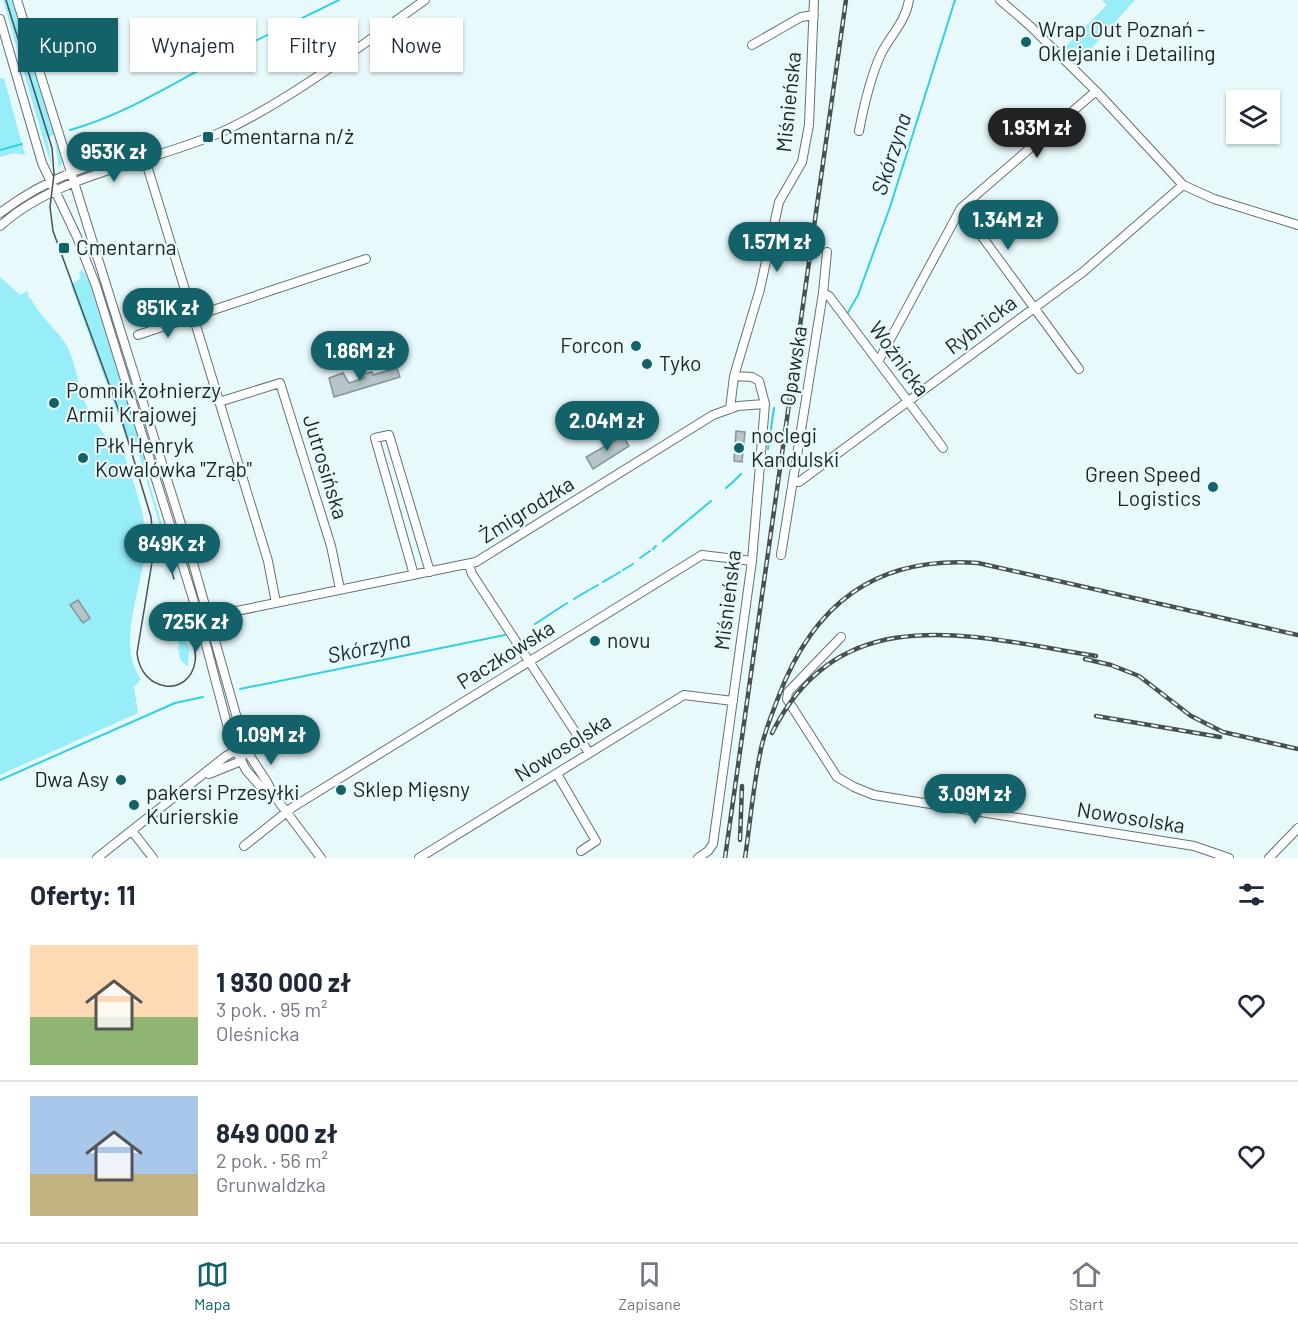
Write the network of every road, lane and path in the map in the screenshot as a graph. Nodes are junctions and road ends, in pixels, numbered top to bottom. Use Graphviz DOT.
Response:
graph roads {
  1 [pos="17,0"];
  2 [pos="425,0"];
  3 [pos="814,0"];
  4 [pos="909,0"];
  5 [pos="1000,0"];
  6 [pos="814,15"];
  7 [pos="0,19"];
  8 [pos="752,45"];
  9 [pos="1096,91"];
  10 [pos="858,131"];
  11 [pos="163,151"];
  12 [pos="145,159"];
  13 [pos="71,174"];
  14 [pos="74,183"];
  15 [pos="1183,185"];
  16 [pos="52,187"];
  17 [pos="961,208"];
  18 [pos="0,213"];
  19 [pos="1298,225"];
  20 [pos="0,226"];
  21 [pos="827,252"];
  22 [pos="366,259"];
  23 [pos="823,293"];
  24 [pos="1034,308"];
  25 [pos="194,318"];
  26 [pos="138,335"];
  27 [pos="879,360"];
  28 [pos="1079,369"];
  29 [pos="734,376"];
  30 [pos="219,402"];
  31 [pos="908,402"];
  32 [pos="765,404"];
  33 [pos="730,409"];
  34 [pos="943,448"];
  35 [pos="793,482"];
  36 [pos="781,555"];
  37 [pos="752,561"];
  38 [pos="469,565"];
  39 [pos="430,572"];
  40 [pos="414,575"];
  41 [pos="340,590"];
  42 [pos="276,603"];
  43 [pos="206,608"];
  44 [pos="222,614"];
  45 [pos="212,630"];
  46 [pos="841,637"];
  47 [pos="529,663"];
  48 [pos="734,701"];
  49 [pos="235,750"];
  50 [pos="246,750"];
  51 [pos="589,753"];
  52 [pos="241,761"];
  53 [pos="556,774"];
  54 [pos="201,778"];
  55 [pos="273,794"];
  56 [pos="286,811"];
  57 [pos="1298,828"];
  58 [pos="132,831"];
  59 [pos="246,844"];
  60 [pos="581,850"];
  61 [pos="96,858"];
  62 [pos="153,858"];
  63 [pos="321,858"];
  64 [pos="419,858"];
  65 [pos="698,858"];
  66 [pos="1229,858"];
  67 [pos="1269,858"];
  1 -- 13 [label="street"];
  2 -- 11 [label="street"];
  3 -- 6 [label="street, Miśnieńska"];
  4 -- 10 [label="street"];
  5 -- 9 [label="street"];
  6 -- 8 [label="street"];
  6 -- 29 [label="street, Miśnieńska"];
  7 -- 16 [label="street"];
  9 -- 15 [label="street"];
  9 -- 17 [label="street"];
  11 -- 12 [label="street"];
  11 -- 13 [label="street"];
  12 -- 14 [label="street"];
  12 -- 25 [label="street"];
  13 -- 14 [label="street"];
  13 -- 16 [label="street"];
  14 -- 16 [label="street"];
  14 -- 43 [label="street"];
  15 -- 19 [label="street"];
  15 -- 24 [label="street, Rybnicka"];
  16 -- 18 [label="street"];
  16 -- 20 [label="street"];
  16 -- 49 [label="street"];
  17 -- 24 [label="street"];
  17 -- 27 [label="street"];
  21 -- 23 [label="street, Opawska"];
  22 -- 25 [label="street"];
  23 -- 27 [label="street, Woźnicka"];
  23 -- 35 [label="street, Opawska"];
  24 -- 28 [label="street"];
  24 -- 31 [label="street, Rybnicka"];
  25 -- 26 [label="street"];
  25 -- 30 [label="street"];
  27 -- 31 [label="street, Woźnicka"];
  29 -- 32 [label="street, Miśnieńska"];
  29 -- 33 [label="street, Miśnieńska"];
  30 -- 41 [label="street, Jutrosińska"];
  30 -- 42 [label="street"];
  31 -- 34 [label="street, Woźnicka"];
  31 -- 35 [label="street, Rybnicka"];
  32 -- 33 [label="street, Żmigrodzka"];
  32 -- 37 [label="street, Miśnieńska"];
  33 -- 38 [label="street, Żmigrodzka"];
  35 -- 36 [label="street, Opawska"];
  37 -- 47 [label="street, Paczkowska"];
  37 -- 48 [label="street, Miśnieńska"];
  38 -- 39 [label="street, Żmigrodzka"];
  38 -- 47 [label="street"];
  39 -- 40 [label="street, Żmigrodzka"];
  39 -- 40 [label="street"];
  40 -- 41 [label="street, Żmigrodzka"];
  41 -- 42 [label="street, Żmigrodzka"];
  42 -- 44 [label="street, Żmigrodzka"];
  43 -- 44 [label="street"];
  43 -- 45 [label="street"];
  44 -- 45 [label="street"];
  45 -- 50 [label="street"];
  46 -- 66 [label="street, Nowosolska"];
  47 -- 51 [label="street"];
  47 -- 56 [label="street, Paczkowska"];
  48 -- 51 [label="street, Nowosolska"];
  48 -- 65 [label="street, Miśnieńska"];
  49 -- 50 [label="street"];
  49 -- 52 [label="street"];
  49 -- 54 [label="street"];
  50 -- 52 [label="street"];
  50 -- 55 [label="street"];
  51 -- 53 [label="street, Nowosolska"];
  52 -- 54 [label="street"];
  52 -- 55 [label="street"];
  53 -- 60 [label="street"];
  53 -- 64 [label="street, Nowosolska"];
  54 -- 58 [label="street"];
  55 -- 56 [label="street"];
  56 -- 59 [label="street, Paczkowska"];
  56 -- 63 [label="street"];
  57 -- 67 [label="street"];
  58 -- 61 [label="street"];
  58 -- 62 [label="street"];
}
